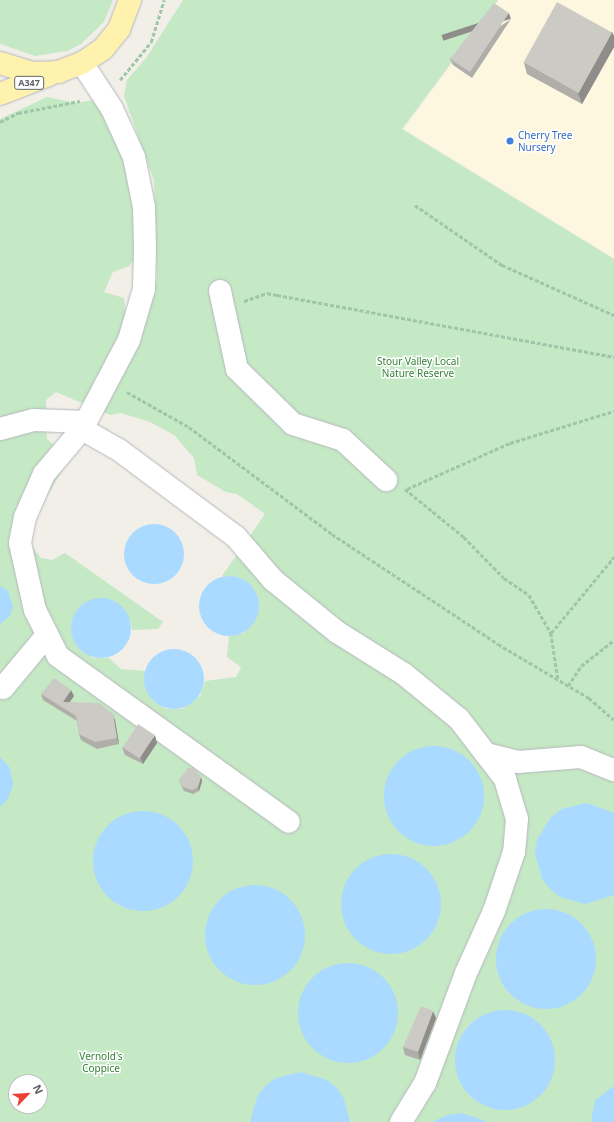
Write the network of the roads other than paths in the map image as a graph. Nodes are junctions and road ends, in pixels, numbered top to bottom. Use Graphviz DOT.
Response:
graph roads {
  1 [pos="130,0"];
  2 [pos="0,63"];
  3 [pos="82,63"];
  4 [pos="58,72"];
  5 [pos="0,94"];
  6 [pos="221,300"];
  7 [pos="84,426"];
  8 [pos="0,429"];
  9 [pos="386,480"];
  10 [pos="47,635"];
  11 [pos="3,688"];
  12 [pos="486,754"];
  13 [pos="534,760"];
  14 [pos="614,770"];
  15 [pos="510,796"];
  16 [pos="289,822"];
  17 [pos="401,1122"];
  1 -- 3 [label="main road"];
  2 -- 4 [label="main road"];
  3 -- 4 [label="main road"];
  3 -- 7 [label="lane"];
  4 -- 5 [label="main road, A347"];
  6 -- 9 [label="lane"];
  7 -- 8 [label="lane"];
  7 -- 10 [label="lane"];
  7 -- 12 [label="lane"];
  10 -- 11 [label="lane"];
  10 -- 16 [label="lane"];
  12 -- 13 [label="lane"];
  12 -- 15 [label="lane"];
  13 -- 14 [label="lane"];
  13 -- 15 [label="lane"];
  15 -- 17 [label="lane"];
}
